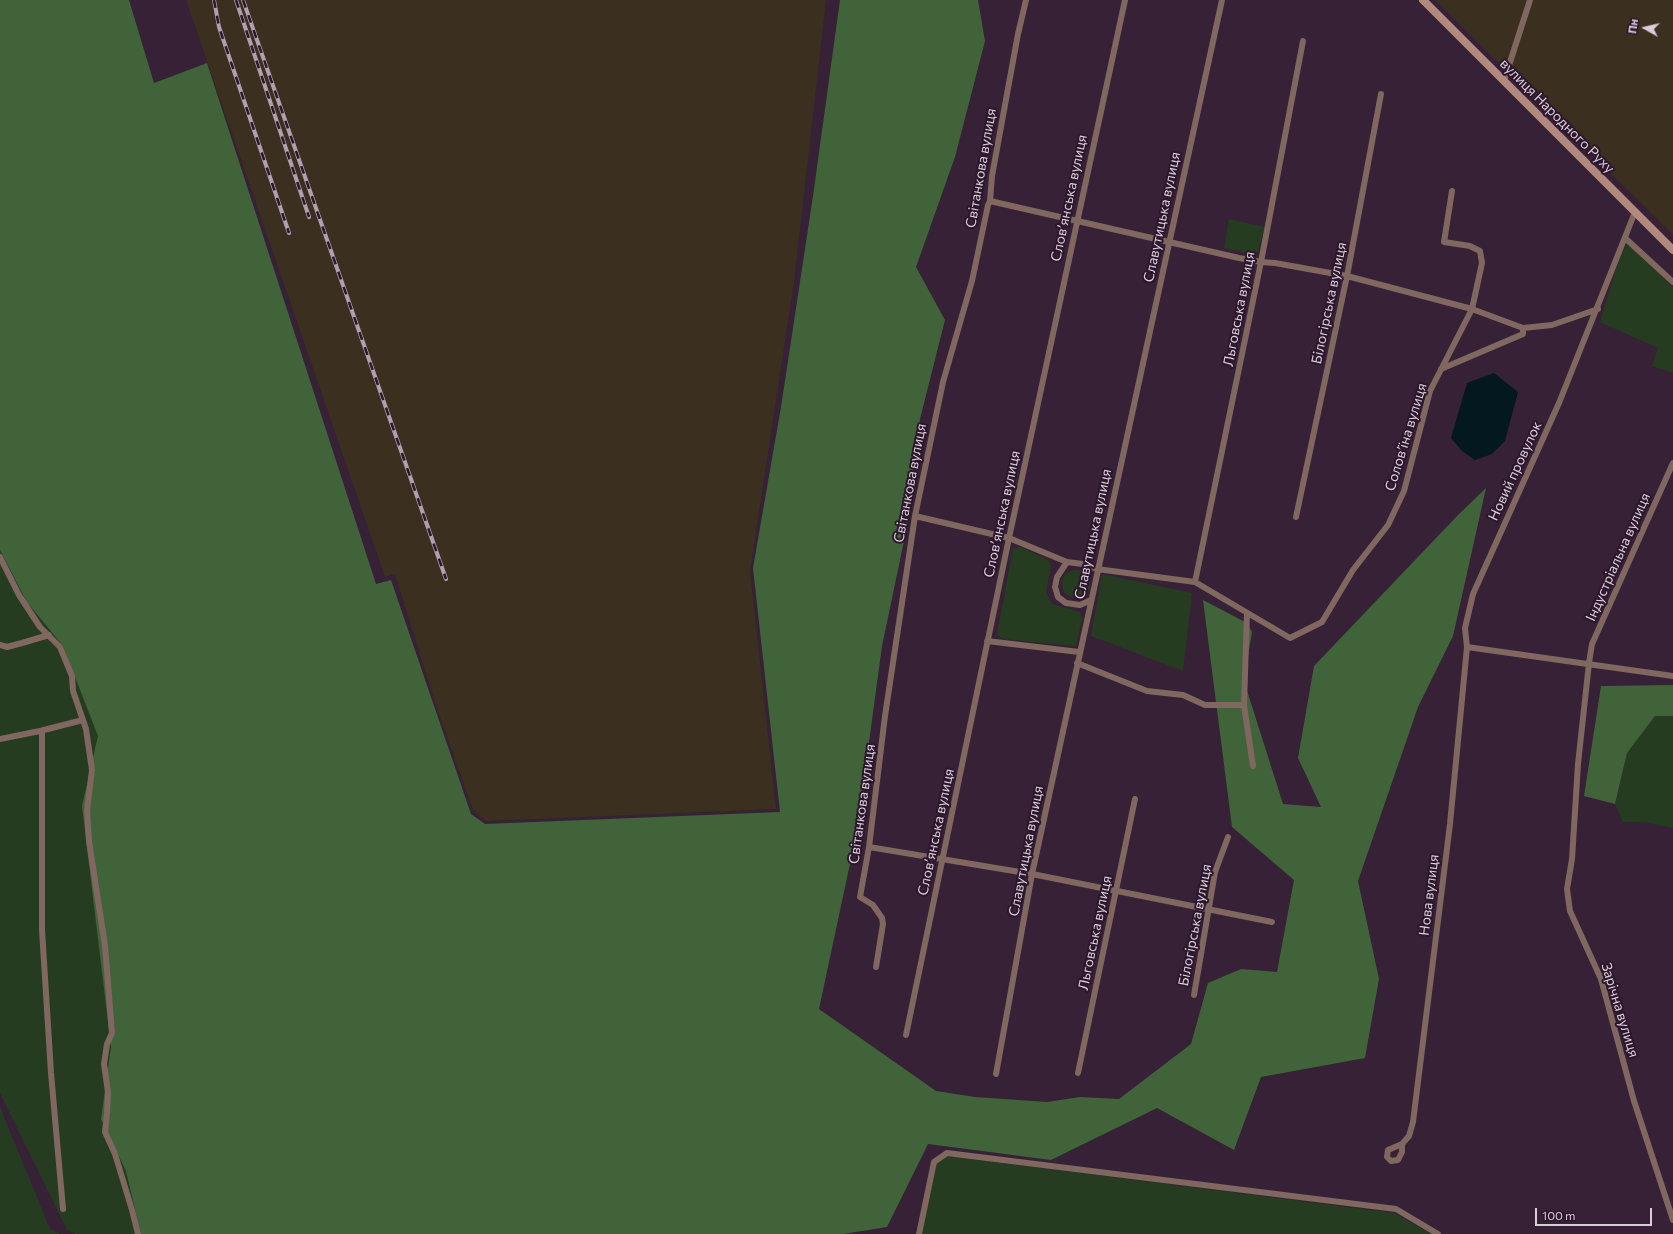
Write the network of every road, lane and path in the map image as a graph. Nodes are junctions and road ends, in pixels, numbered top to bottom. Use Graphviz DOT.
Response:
graph roads {
  1 [pos="1026,0"];
  2 [pos="1125,0"];
  3 [pos="1222,0"];
  4 [pos="1423,0"];
  5 [pos="1530,0"];
  6 [pos="1303,41"];
  7 [pos="1504,81"];
  8 [pos="1381,94"];
  9 [pos="1452,191"];
  10 [pos="990,201"];
  11 [pos="1635,212"];
  12 [pos="1077,220"];
  13 [pos="1625,238"];
  14 [pos="1169,242"];
  15 [pos="1673,250"];
  16 [pos="1261,262"];
  17 [pos="1347,276"];
  18 [pos="1673,282"];
  19 [pos="1472,309"];
  20 [pos="1598,309"];
  21 [pos="1522,328"];
  22 [pos="1441,369"];
  23 [pos="1673,463"];
  24 [pos="915,516"];
  25 [pos="1296,517"];
  26 [pos="1009,538"];
  27 [pos="0,557"];
  28 [pos="1068,562"];
  29 [pos="1097,569"];
  30 [pos="1195,582"];
  31 [pos="1091,600"];
  32 [pos="1247,613"];
  33 [pos="49,635"];
  34 [pos="987,641"];
  35 [pos="0,646"];
  36 [pos="1467,647"];
  37 [pos="1079,652"];
  38 [pos="1077,663"];
  39 [pos="1589,663"];
  40 [pos="1673,676"];
  41 [pos="1244,705"];
  42 [pos="83,720"];
  43 [pos="42,731"];
  44 [pos="0,739"];
  45 [pos="1253,766"];
  46 [pos="1135,799"];
  47 [pos="1228,837"];
  48 [pos="870,847"];
  49 [pos="942,859"];
  50 [pos="1032,874"];
  51 [pos="1116,892"];
  52 [pos="1208,910"];
  53 [pos="1272,922"];
  54 [pos="876,967"];
  55 [pos="1194,995"];
  56 [pos="906,1035"];
  57 [pos="1078,1072"];
  58 [pos="996,1074"];
  59 [pos="1402,1144"];
  60 [pos="1671,1204"];
  61 [pos="63,1209"];
  62 [pos="1673,1220"];
  63 [pos="138,1234"];
  64 [pos="919,1234"];
  65 [pos="1438,1234"];
  1 -- 10 [label="street, Світанкова вулиця"];
  2 -- 12 [label="street, Словʼянська вулиця"];
  3 -- 14 [label="street, Славутицька вулиця"];
  4 -- 7 [label="main road, вулиця Народного Руху"];
  5 -- 7 [label="street"];
  6 -- 16 [label="street, Льговська вулиця"];
  7 -- 11 [label="main road, вулиця Народного Руху"];
  8 -- 17 [label="street, Білогірська вулиця"];
  9 -- 19 [label="street, Соловʼїна вулиця"];
  10 -- 12 [label="street"];
  10 -- 24 [label="street, Світанкова вулиця"];
  11 -- 13 [label="street, Новий провулок"];
  11 -- 15 [label="main road, вулиця Народного Руху"];
  12 -- 14 [label="street"];
  12 -- 26 [label="street, Словʼянська вулиця"];
  13 -- 18 [label="street"];
  13 -- 20 [label="street, Новий провулок"];
  14 -- 16 [label="street"];
  14 -- 29 [label="street, Славутицька вулиця"];
  16 -- 17 [label="street"];
  16 -- 30 [label="street, Льговська вулиця"];
  17 -- 19 [label="street"];
  17 -- 25 [label="street, Білогірська вулиця"];
  19 -- 21 [label="street"];
  19 -- 22 [label="street, Соловʼїна вулиця"];
  20 -- 21 [label="street"];
  20 -- 36 [label="street, Новий провулок"];
  21 -- 22 [label="street"];
  22 -- 32 [label="street, Соловʼїна вулиця"];
  23 -- 39 [label="street, Індустріальна вулиця"];
  24 -- 26 [label="street"];
  24 -- 48 [label="street, Світанкова вулиця"];
  26 -- 28 [label="street"];
  26 -- 34 [label="street, Словʼянська вулиця"];
  27 -- 33 [label="street"];
  28 -- 29 [label="street"];
  28 -- 31 [label="street"];
  29 -- 30 [label="street"];
  29 -- 31 [label="street, Славутицька вулиця"];
  30 -- 32 [label="street"];
  31 -- 37 [label="street, Славутицька вулиця"];
  32 -- 41 [label="street"];
  33 -- 35 [label="street"];
  33 -- 42 [label="street"];
  34 -- 37 [label="street"];
  34 -- 49 [label="street, Словʼянська вулиця"];
  36 -- 39 [label="street"];
  36 -- 59 [label="street, Нова вулиця"];
  37 -- 38 [label="street, Славутицька вулиця"];
  38 -- 41 [label="street"];
  38 -- 50 [label="street, Славутицька вулиця"];
  39 -- 40 [label="street"];
  39 -- 60 [label="street, Зарічна вулиця"];
  41 -- 45 [label="street"];
  42 -- 43 [label="street"];
  42 -- 63 [label="street"];
  43 -- 44 [label="street"];
  43 -- 61 [label="street"];
  46 -- 51 [label="street, Льговська вулиця"];
  47 -- 52 [label="street, Білогірська вулиця"];
  48 -- 49 [label="street"];
  48 -- 54 [label="street, Світанкова вулиця"];
  49 -- 50 [label="street"];
  49 -- 56 [label="street, Словʼянська вулиця"];
  50 -- 51 [label="street"];
  50 -- 58 [label="street, Славутицька вулиця"];
  51 -- 52 [label="street"];
  51 -- 57 [label="street, Льговська вулиця"];
  52 -- 53 [label="street"];
  52 -- 55 [label="street, Білогірська вулиця"];
  60 -- 62 [label="street, Зарічна вулиця"];
  64 -- 65 [label="street"];
}
